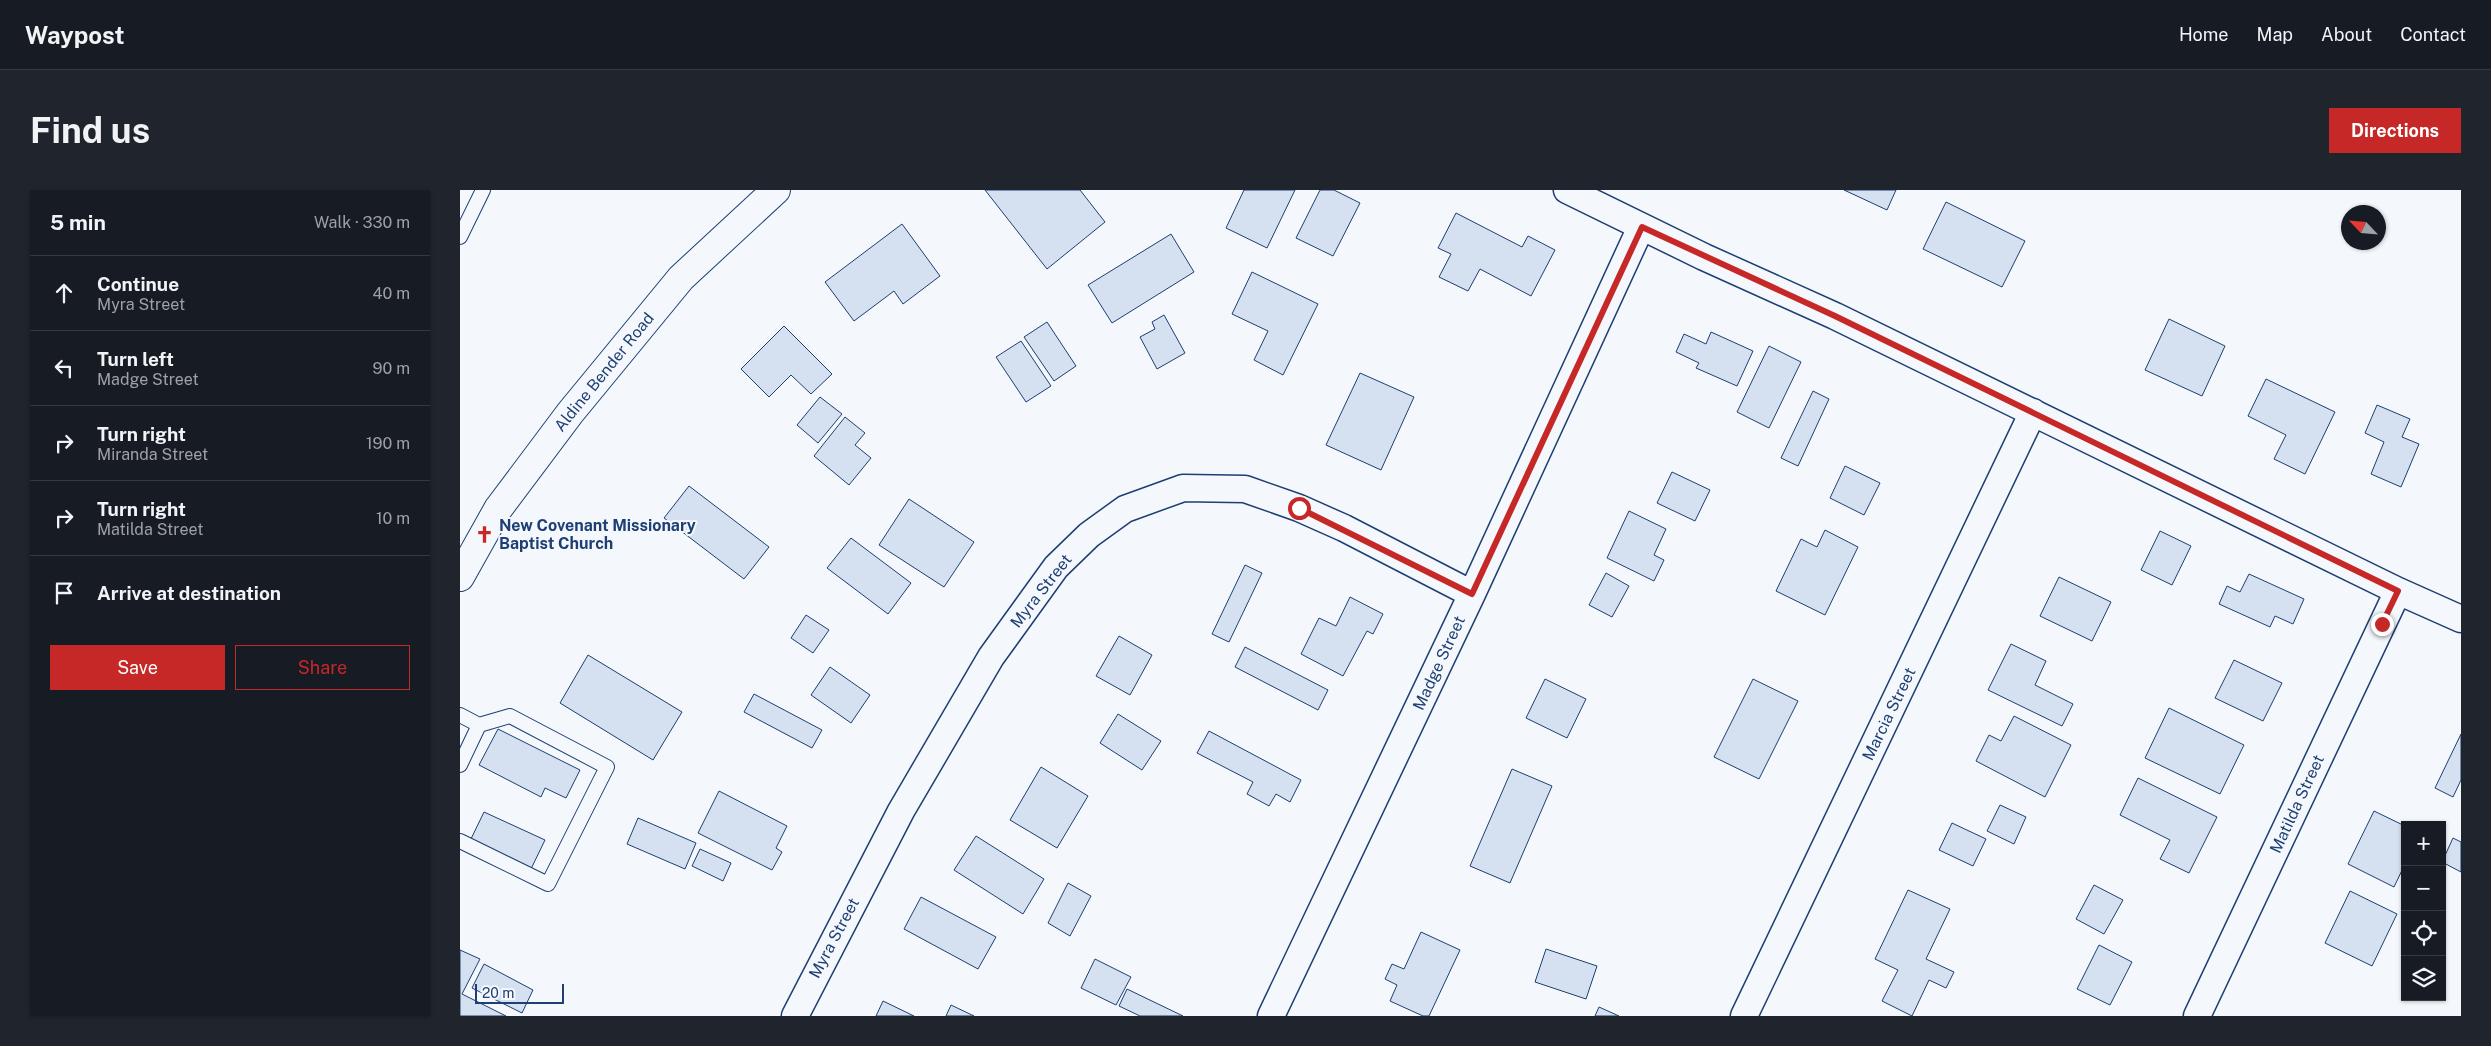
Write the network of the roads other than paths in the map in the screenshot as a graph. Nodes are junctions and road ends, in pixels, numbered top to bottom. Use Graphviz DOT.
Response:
graph roads {
  1 [pos="483,190"];
  2 [pos="776,190"];
  3 [pos="1567,190"];
  4 [pos="1642,227"];
  5 [pos="460,237"];
  6 [pos="2034,412"];
  7 [pos="463,566"];
  8 [pos="2398,591"];
  9 [pos="1472,594"];
  10 [pos="2461,619"];
  11 [pos="460,715"];
  12 [pos="480,725"];
  13 [pos="460,765"];
  14 [pos="460,841"];
  15 [pos="794,1016"];
  16 [pos="1271,1016"];
  17 [pos="1744,1016"];
  18 [pos="2197,1016"];
  1 -- 5 [label="lane"];
  2 -- 7 [label="main road, Aldine Bender Road"];
  3 -- 4 [label="street"];
  4 -- 6 [label="street"];
  4 -- 9 [label="street, Madge Street"];
  6 -- 8 [label="street"];
  6 -- 17 [label="street, Marcia Street"];
  8 -- 10 [label="street"];
  8 -- 18 [label="street, Matilda Street"];
  9 -- 15 [label="street, Myra Street"];
  9 -- 16 [label="street, Madge Street"];
  11 -- 12 [label="lane"];
  12 -- 13 [label="lane"];
  12 -- 14 [label="lane"];
}
